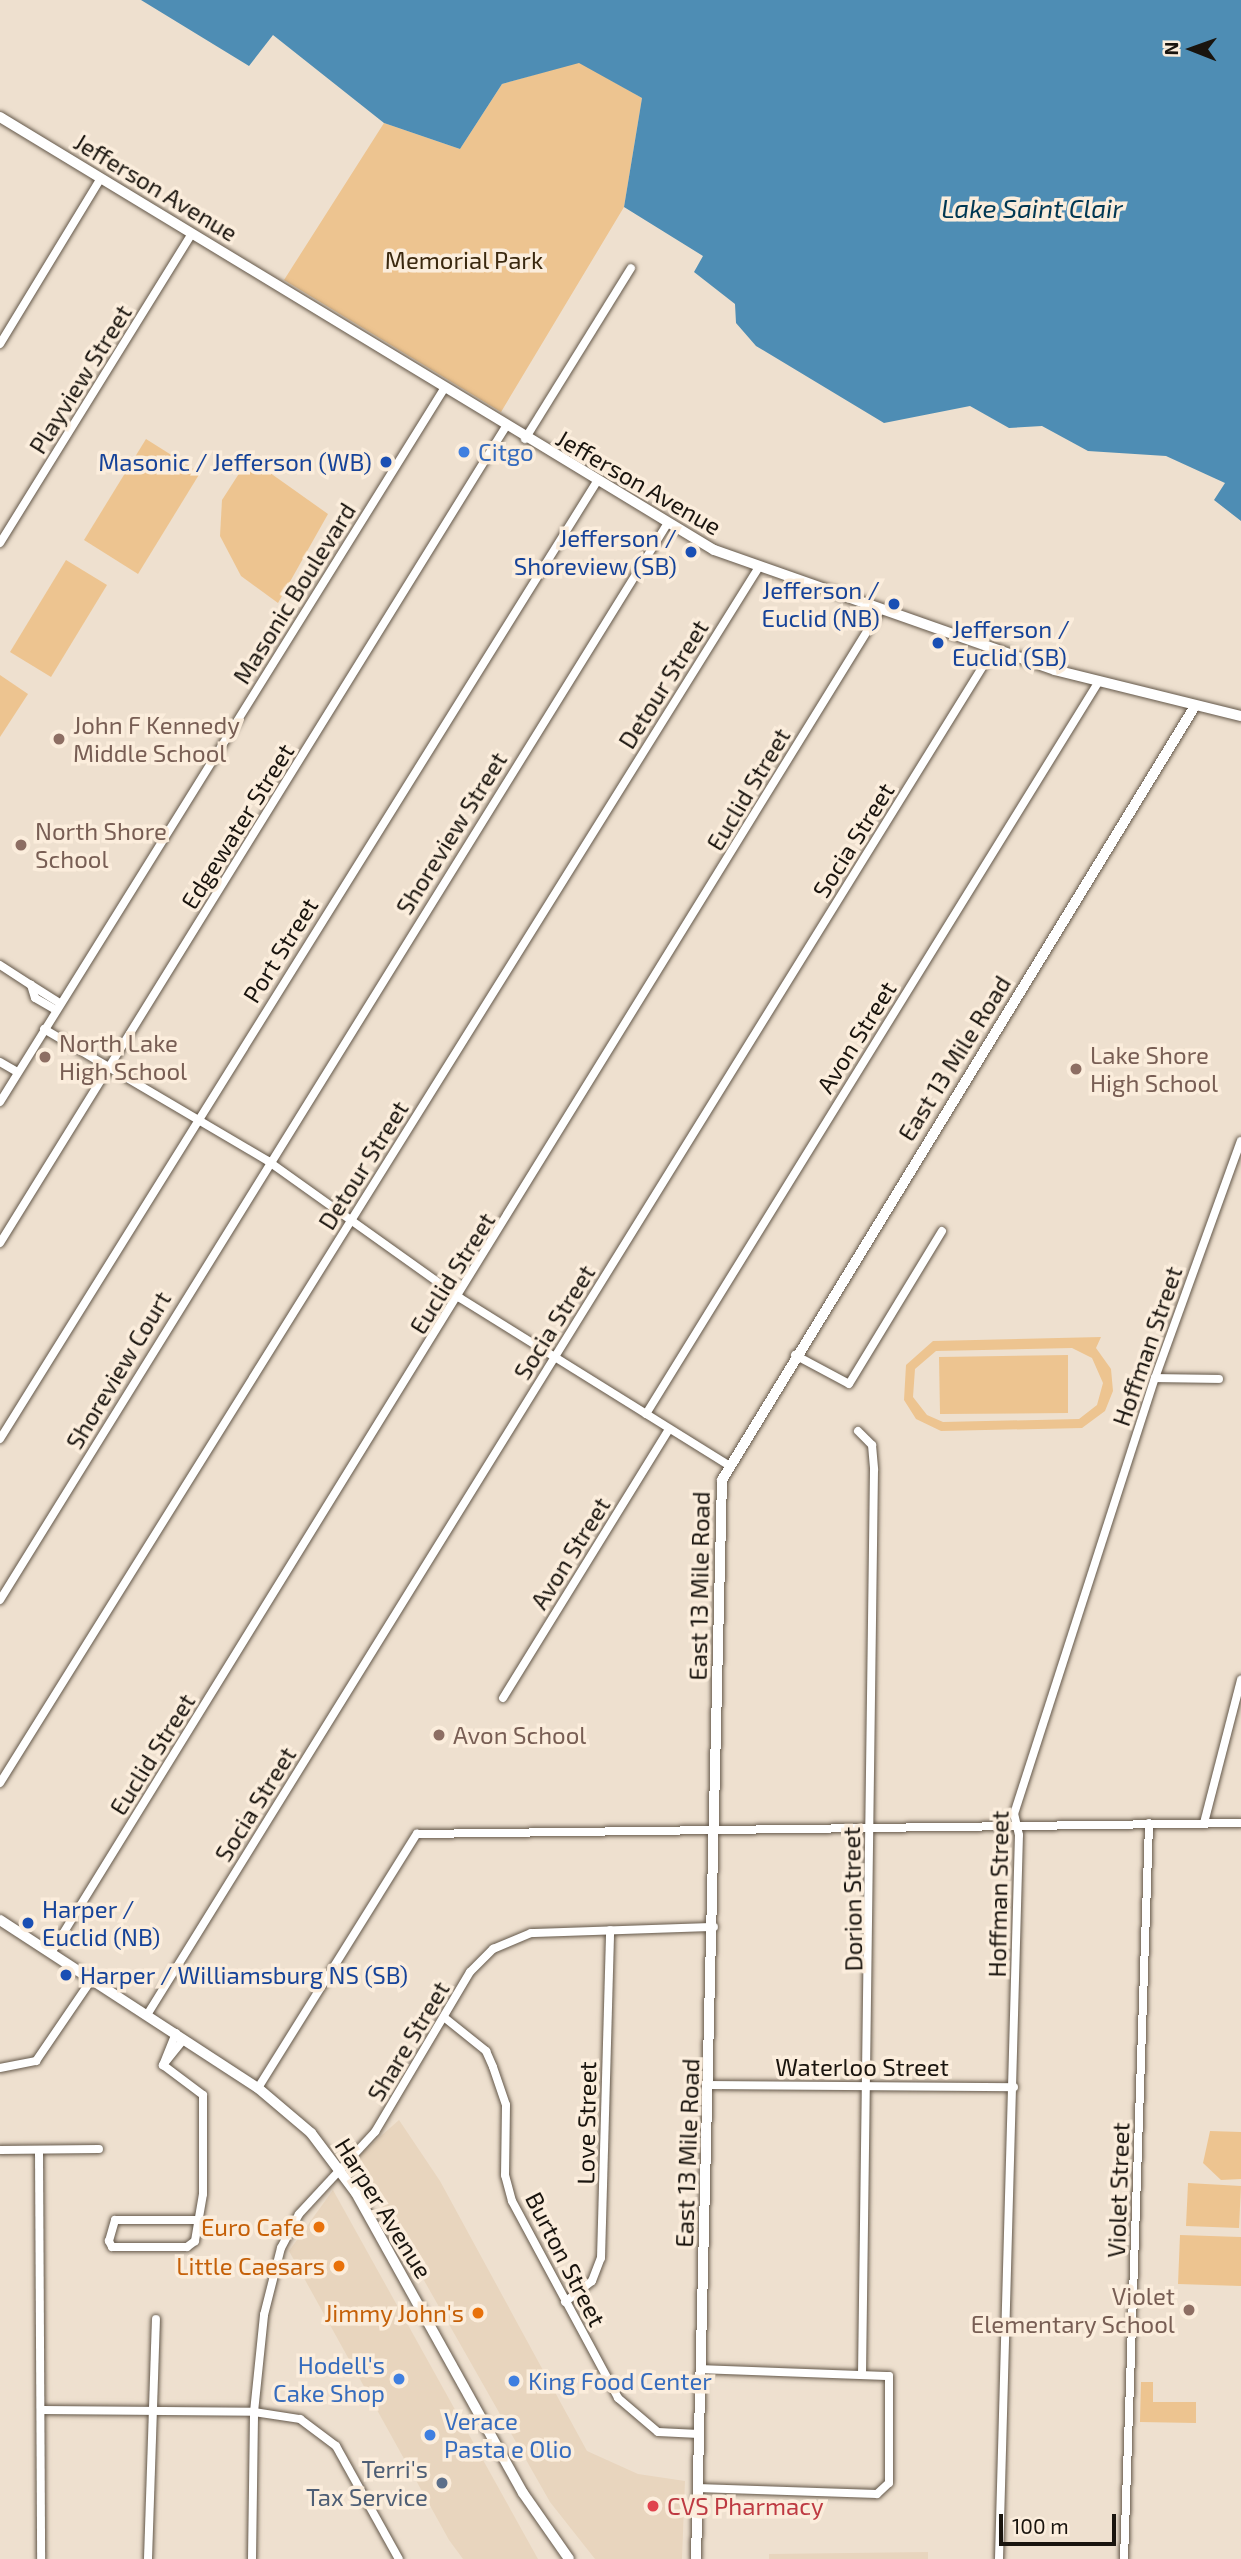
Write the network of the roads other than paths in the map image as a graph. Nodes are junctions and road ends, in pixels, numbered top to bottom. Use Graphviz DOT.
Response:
graph roads {
  1 [pos="0,117"];
  2 [pos="101,178"];
  3 [pos="191,235"];
  4 [pos="631,268"];
  5 [pos="0,344"];
  6 [pos="444,390"];
  7 [pos="505,428"];
  8 [pos="525,439"];
  9 [pos="596,483"];
  10 [pos="666,526"];
  11 [pos="0,543"];
  12 [pos="759,567"];
  13 [pos="880,610"];
  14 [pos="993,650"];
  15 [pos="1099,681"];
  16 [pos="1195,705"];
  17 [pos="1241,716"];
  18 [pos="0,965"];
  19 [pos="58,1007"];
  20 [pos="44,1029"];
  21 [pos="0,1062"];
  22 [pos="110,1069"];
  23 [pos="17,1072"];
  24 [pos="0,1102"];
  25 [pos="198,1117"];
  26 [pos="1241,1141"];
  27 [pos="268,1161"];
  28 [pos="352,1218"];
  29 [pos="942,1231"];
  30 [pos="0,1243"];
  31 [pos="460,1298"];
  32 [pos="795,1354"];
  33 [pos="554,1357"];
  34 [pos="1155,1378"];
  35 [pos="1219,1379"];
  36 [pos="646,1414"];
  37 [pos="670,1429"];
  38 [pos="858,1431"];
  39 [pos="0,1438"];
  40 [pos="728,1465"];
  41 [pos="0,1600"];
  42 [pos="1241,1680"];
  43 [pos="502,1698"];
  44 [pos="0,1783"];
  45 [pos="1149,1823"];
  46 [pos="1204,1823"];
  47 [pos="1016,1824"];
  48 [pos="1241,1824"];
  49 [pos="872,1825"];
  50 [pos="717,1826"];
  51 [pos="3,1922"];
  52 [pos="714,1927"];
  53 [pos="610,1930"];
  54 [pos="0,1934"];
  55 [pos="51,1953"];
  56 [pos="92,1979"];
  57 [pos="148,2015"];
  58 [pos="445,2018"];
  59 [pos="180,2036"];
  60 [pos="0,2068"];
  61 [pos="710,2085"];
  62 [pos="870,2087"];
  63 [pos="1014,2087"];
  64 [pos="258,2088"];
  65 [pos="99,2149"];
  66 [pos="0,2150"];
  67 [pos="39,2150"];
  68 [pos="341,2170"];
  69 [pos="196,2220"];
  70 [pos="565,2302"];
  71 [pos="156,2319"];
  72 [pos="702,2369"];
  73 [pos="862,2372"];
  74 [pos="42,2410"];
  75 [pos="150,2411"];
  76 [pos="254,2412"];
  77 [pos="699,2434"];
  78 [pos="697,2488"];
  79 [pos="41,2559"];
  80 [pos="148,2559"];
  81 [pos="252,2559"];
  82 [pos="399,2559"];
  83 [pos="569,2559"];
  84 [pos="696,2559"];
  85 [pos="999,2559"];
  86 [pos="1124,2559"];
  1 -- 2 [label="main road, Jefferson Avenue"];
  2 -- 3 [label="main road, Jefferson Avenue"];
  2 -- 5 [label="street"];
  3 -- 6 [label="main road, Jefferson Avenue"];
  3 -- 11 [label="street, Playview Street"];
  4 -- 8 [label="street"];
  6 -- 7 [label="main road, Jefferson Avenue"];
  6 -- 19 [label="street, Masonic Boulevard"];
  7 -- 8 [label="main road, Jefferson Avenue"];
  7 -- 22 [label="street, Edgewater Street"];
  8 -- 9 [label="main road, Jefferson Avenue"];
  9 -- 10 [label="main road, Jefferson Avenue"];
  9 -- 25 [label="street, Port Street"];
  10 -- 12 [label="main road, Jefferson Avenue"];
  10 -- 27 [label="street, Shoreview Street"];
  12 -- 13 [label="main road, Jefferson Avenue"];
  12 -- 28 [label="street, Detour Street"];
  13 -- 14 [label="main road, Jefferson Avenue"];
  13 -- 31 [label="street, Euclid Street"];
  14 -- 15 [label="main road, Jefferson Avenue"];
  14 -- 33 [label="street, Socia Street"];
  15 -- 16 [label="main road, Jefferson Avenue"];
  15 -- 36 [label="street, Avon Street"];
  16 -- 17 [label="main road, Jefferson Avenue"];
  16 -- 32 [label="main road, East 13 Mile Road"];
  18 -- 19 [label="street"];
  19 -- 20 [label="street, Masonic Boulevard"];
  20 -- 22 [label="street"];
  20 -- 23 [label="street, Masonic Boulevard"];
  21 -- 23 [label="street"];
  22 -- 25 [label="street"];
  22 -- 30 [label="street, Edgewater Street"];
  23 -- 24 [label="street, Masonic Boulevard"];
  25 -- 27 [label="street"];
  25 -- 39 [label="street, Port Street"];
  26 -- 34 [label="street, Hoffman Street"];
  27 -- 28 [label="street"];
  27 -- 41 [label="street, Shoreview Court"];
  28 -- 31 [label="street"];
  28 -- 44 [label="street, Detour Street"];
  29 -- 32 [label="street"];
  31 -- 33 [label="street"];
  31 -- 55 [label="street, Euclid Street"];
  32 -- 40 [label="main road, East 13 Mile Road"];
  33 -- 36 [label="street"];
  33 -- 57 [label="street, Socia Street"];
  34 -- 35 [label="street"];
  34 -- 47 [label="street, Hoffman Street"];
  36 -- 37 [label="street"];
  37 -- 40 [label="street"];
  37 -- 43 [label="street, Avon Street"];
  38 -- 49 [label="street, Dorion Street"];
  40 -- 50 [label="main road, East 13 Mile Road"];
  42 -- 46 [label="street"];
  45 -- 46 [label="street"];
  45 -- 47 [label="street"];
  45 -- 86 [label="street, Violet Street"];
  46 -- 48 [label="street"];
  47 -- 49 [label="street"];
  47 -- 63 [label="street, Hoffman Street"];
  49 -- 50 [label="street"];
  49 -- 62 [label="street, Dorion Street"];
  50 -- 52 [label="main road, East 13 Mile Road"];
  50 -- 64 [label="street"];
  51 -- 54 [label="street"];
  51 -- 55 [label="main road, Harper Avenue"];
  52 -- 53 [label="street, Share Street"];
  52 -- 61 [label="main road, East 13 Mile Road"];
  53 -- 58 [label="street, Share Street"];
  53 -- 70 [label="street, Love Street"];
  55 -- 56 [label="main road, Harper Avenue"];
  56 -- 57 [label="main road, Harper Avenue"];
  56 -- 60 [label="street"];
  57 -- 59 [label="main road, Harper Avenue"];
  58 -- 68 [label="street, Share Street"];
  58 -- 70 [label="street, Burton Street"];
  59 -- 64 [label="main road, Harper Avenue"];
  59 -- 69 [label="street"];
  61 -- 62 [label="street, Waterloo Street"];
  61 -- 72 [label="main road, East 13 Mile Road"];
  62 -- 63 [label="street, Waterloo Street"];
  62 -- 73 [label="street, Dorion Street"];
  63 -- 85 [label="street, Hoffman Street"];
  64 -- 68 [label="main road, Harper Avenue"];
  65 -- 67 [label="street"];
  66 -- 67 [label="street"];
  67 -- 74 [label="street"];
  68 -- 76 [label="street, Share Street"];
  68 -- 83 [label="main road, Harper Avenue"];
  69 -- 69 [label="street"];
  70 -- 77 [label="street, Burton Street"];
  71 -- 75 [label="street"];
  72 -- 73 [label="street"];
  72 -- 77 [label="main road, East 13 Mile Road"];
  73 -- 78 [label="street"];
  74 -- 75 [label="street"];
  74 -- 79 [label="street"];
  75 -- 76 [label="street"];
  75 -- 80 [label="street"];
  76 -- 81 [label="street, Share Street"];
  76 -- 82 [label="street"];
  77 -- 78 [label="main road, East 13 Mile Road"];
  78 -- 84 [label="main road, East 13 Mile Road"];
}
